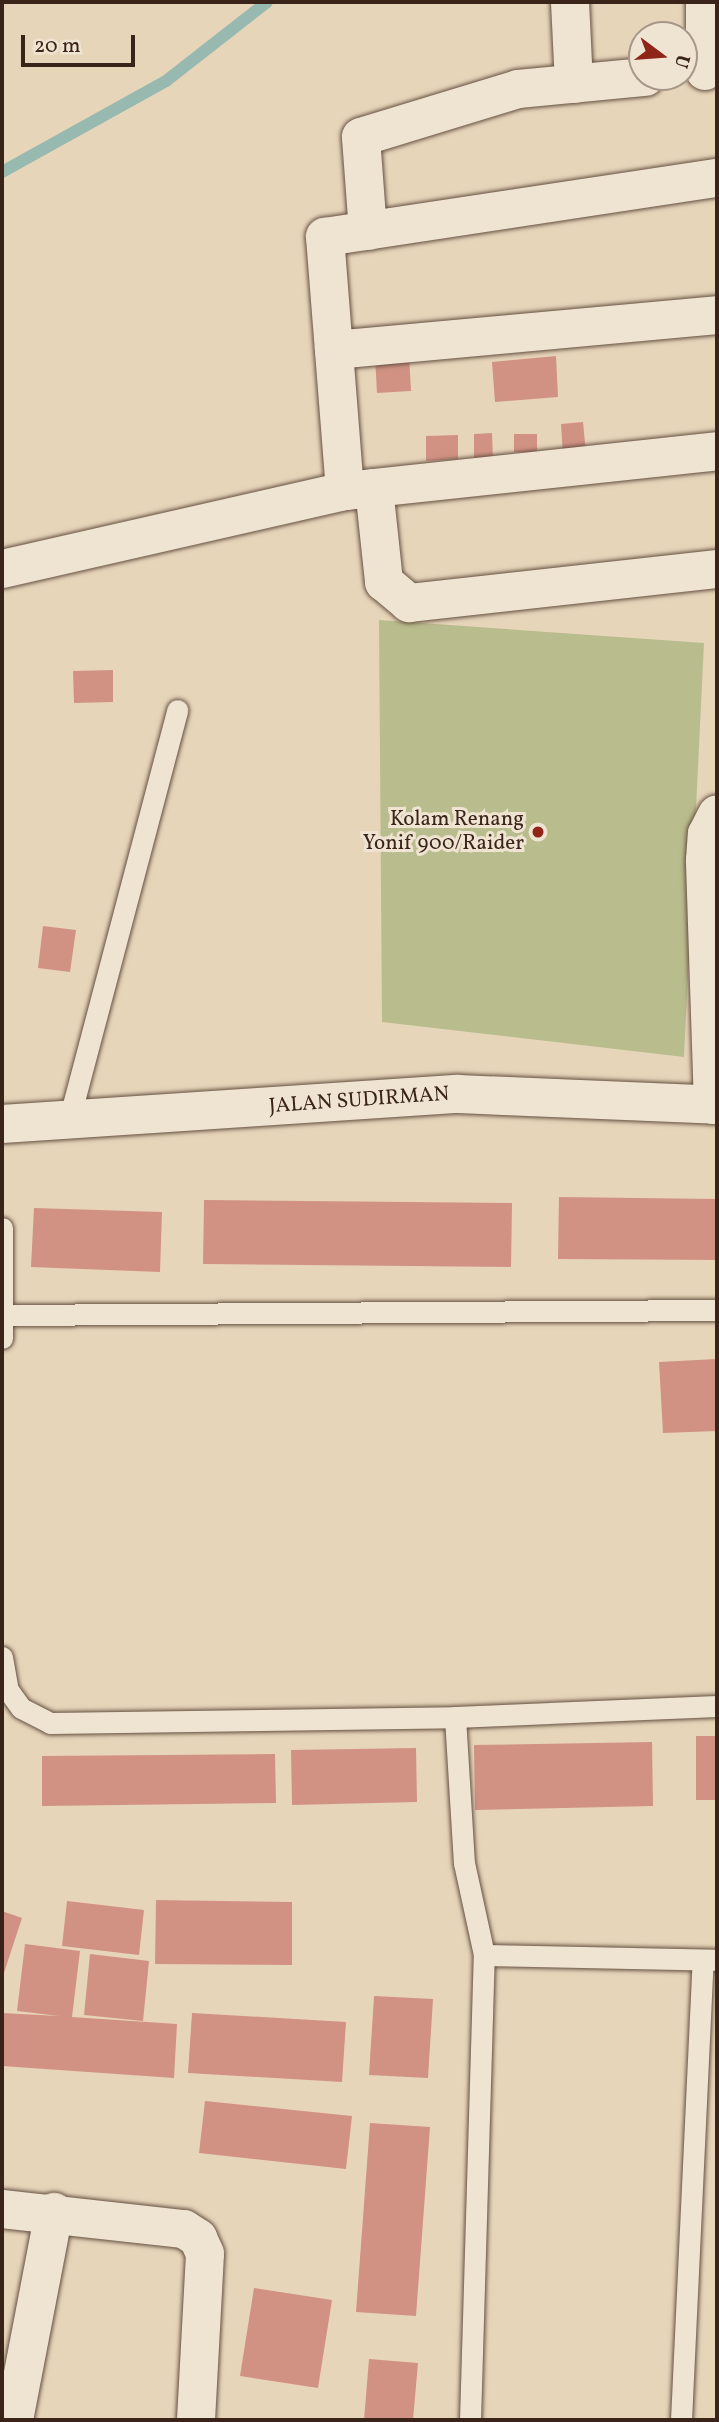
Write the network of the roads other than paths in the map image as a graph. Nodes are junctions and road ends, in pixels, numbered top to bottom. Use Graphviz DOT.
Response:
graph roads {
  1 [pos="570,2"];
  2 [pos="705,2"];
  3 [pos="702,72"];
  4 [pos="628,79"];
  5 [pos="574,84"];
  6 [pos="717,178"];
  7 [pos="368,231"];
  8 [pos="717,315"];
  9 [pos="334,351"];
  10 [pos="717,451"];
  11 [pos="360,489"];
  12 [pos="2,569"];
  13 [pos="717,569"];
  14 [pos="177,710"];
  15 [pos="717,814"];
  16 [pos="715,1105"];
  17 [pos="69,1120"];
  18 [pos="2,1124"];
  19 [pos="2,1228"];
  20 [pos="3,1305"];
  21 [pos="717,1310"];
  22 [pos="2,1338"];
  23 [pos="2,1657"];
  24 [pos="717,1706"];
  25 [pos="455,1717"];
  26 [pos="484,1955"];
  27 [pos="710,1960"];
  28 [pos="2,2209"];
  29 [pos="54,2212"];
  30 [pos="14,2420"];
  31 [pos="196,2420"];
  32 [pos="470,2420"];
  33 [pos="681,2420"];
  1 -- 5 [label="street"];
  2 -- 3 [label="street"];
  4 -- 5 [label="street"];
  5 -- 7 [label="street"];
  6 -- 7 [label="street"];
  7 -- 9 [label="street"];
  8 -- 9 [label="street"];
  9 -- 11 [label="street"];
  10 -- 11 [label="street"];
  11 -- 12 [label="street"];
  11 -- 13 [label="street"];
  14 -- 17 [label="lane"];
  15 -- 16 [label="street"];
  16 -- 17 [label="street, JALAN SUDIRMAN"];
  17 -- 18 [label="street, JALAN SUDIRMAN"];
  19 -- 20 [label="lane"];
  20 -- 21 [label="lane"];
  20 -- 22 [label="lane"];
  23 -- 25 [label="lane"];
  24 -- 25 [label="lane"];
  25 -- 26 [label="lane"];
  26 -- 27 [label="lane"];
  26 -- 32 [label="lane"];
  27 -- 33 [label="lane"];
  28 -- 29 [label="street"];
  29 -- 30 [label="street"];
  29 -- 31 [label="street"];
}
